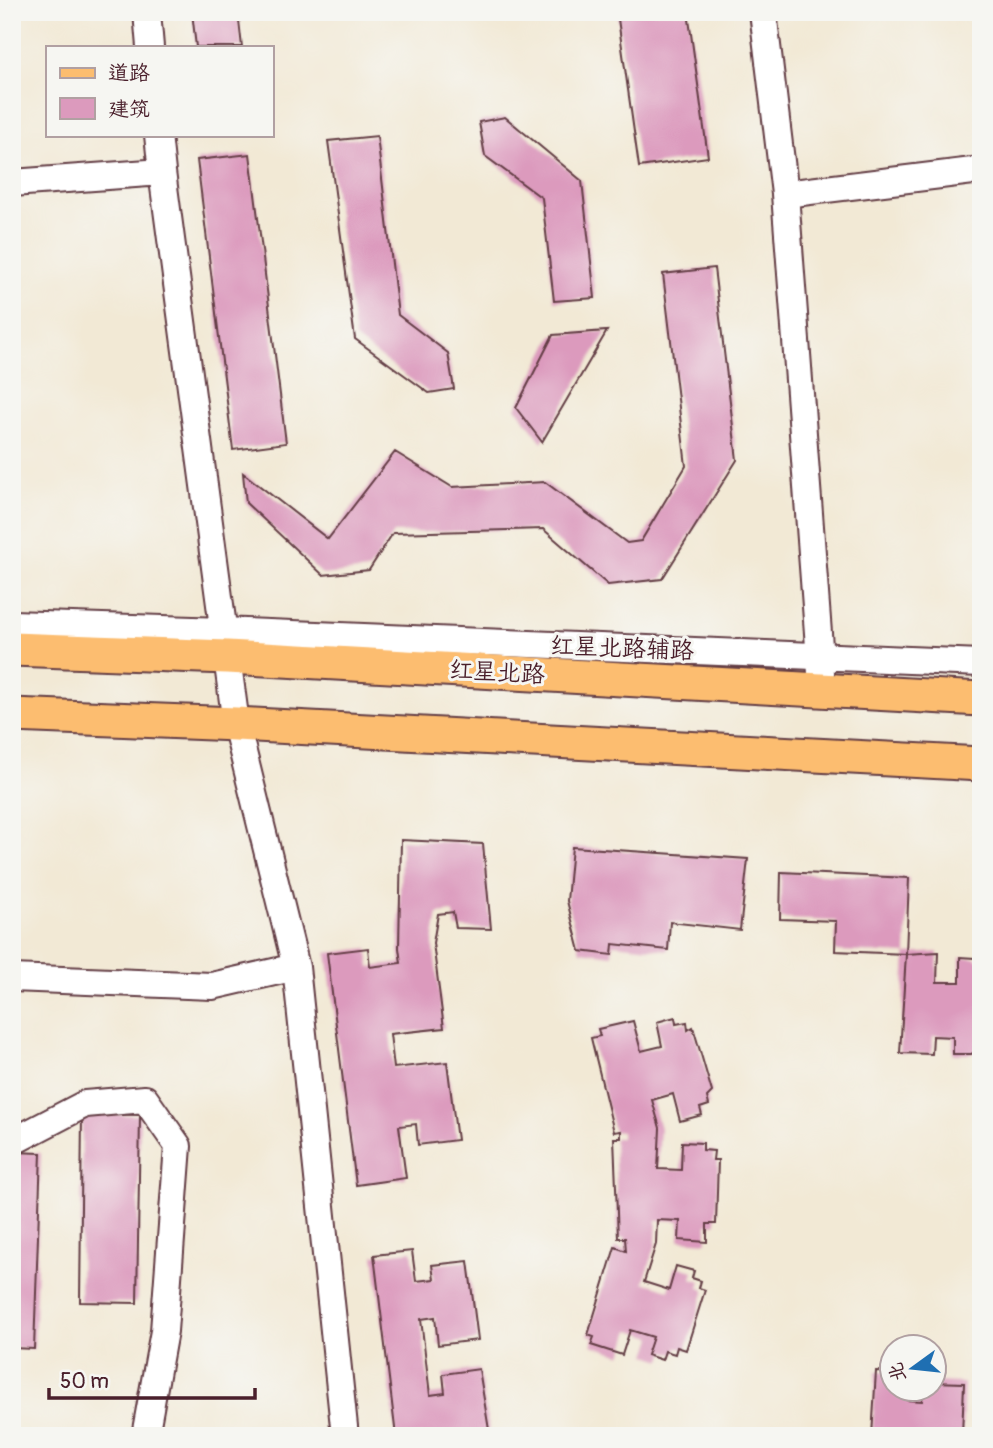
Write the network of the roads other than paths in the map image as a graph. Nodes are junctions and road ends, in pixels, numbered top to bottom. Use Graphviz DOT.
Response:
graph roads {
  1 [pos="147,12"];
  2 [pos="763,12"];
  3 [pos="150,46"];
  4 [pos="158,136"];
  5 [pos="981,170"];
  6 [pos="162,172"];
  7 [pos="12,183"];
  8 [pos="785,194"];
  9 [pos="12,624"];
  10 [pos="225,644"];
  11 [pos="12,649"];
  12 [pos="820,656"];
  13 [pos="981,663"];
  14 [pos="822,691"];
  15 [pos="981,699"];
  16 [pos="12,715"];
  17 [pos="236,724"];
  18 [pos="981,764"];
  19 [pos="296,967"];
  20 [pos="12,978"];
  21 [pos="12,1142"];
  22 [pos="145,1436"];
  23 [pos="345,1436"];
  1 -- 3 [label="street"];
  2 -- 8 [label="street"];
  4 -- 6 [label="street"];
  5 -- 8 [label="street"];
  6 -- 7 [label="street"];
  6 -- 10 [label="street"];
  8 -- 12 [label="street"];
  9 -- 10 [label="street, 红星北路辅路"];
  10 -- 11 [label="main road, 红星北路"];
  10 -- 12 [label="street, 红星北路辅路"];
  10 -- 14 [label="main road, 红星北路"];
  10 -- 17 [label="street"];
  12 -- 13 [label="street, 红星北路辅路"];
  12 -- 14 [label="street"];
  14 -- 15 [label="main road, 红星北路"];
  16 -- 17 [label="main road"];
  17 -- 18 [label="main road"];
  17 -- 19 [label="street"];
  19 -- 20 [label="street"];
  19 -- 23 [label="street"];
  21 -- 22 [label="street"];
}
